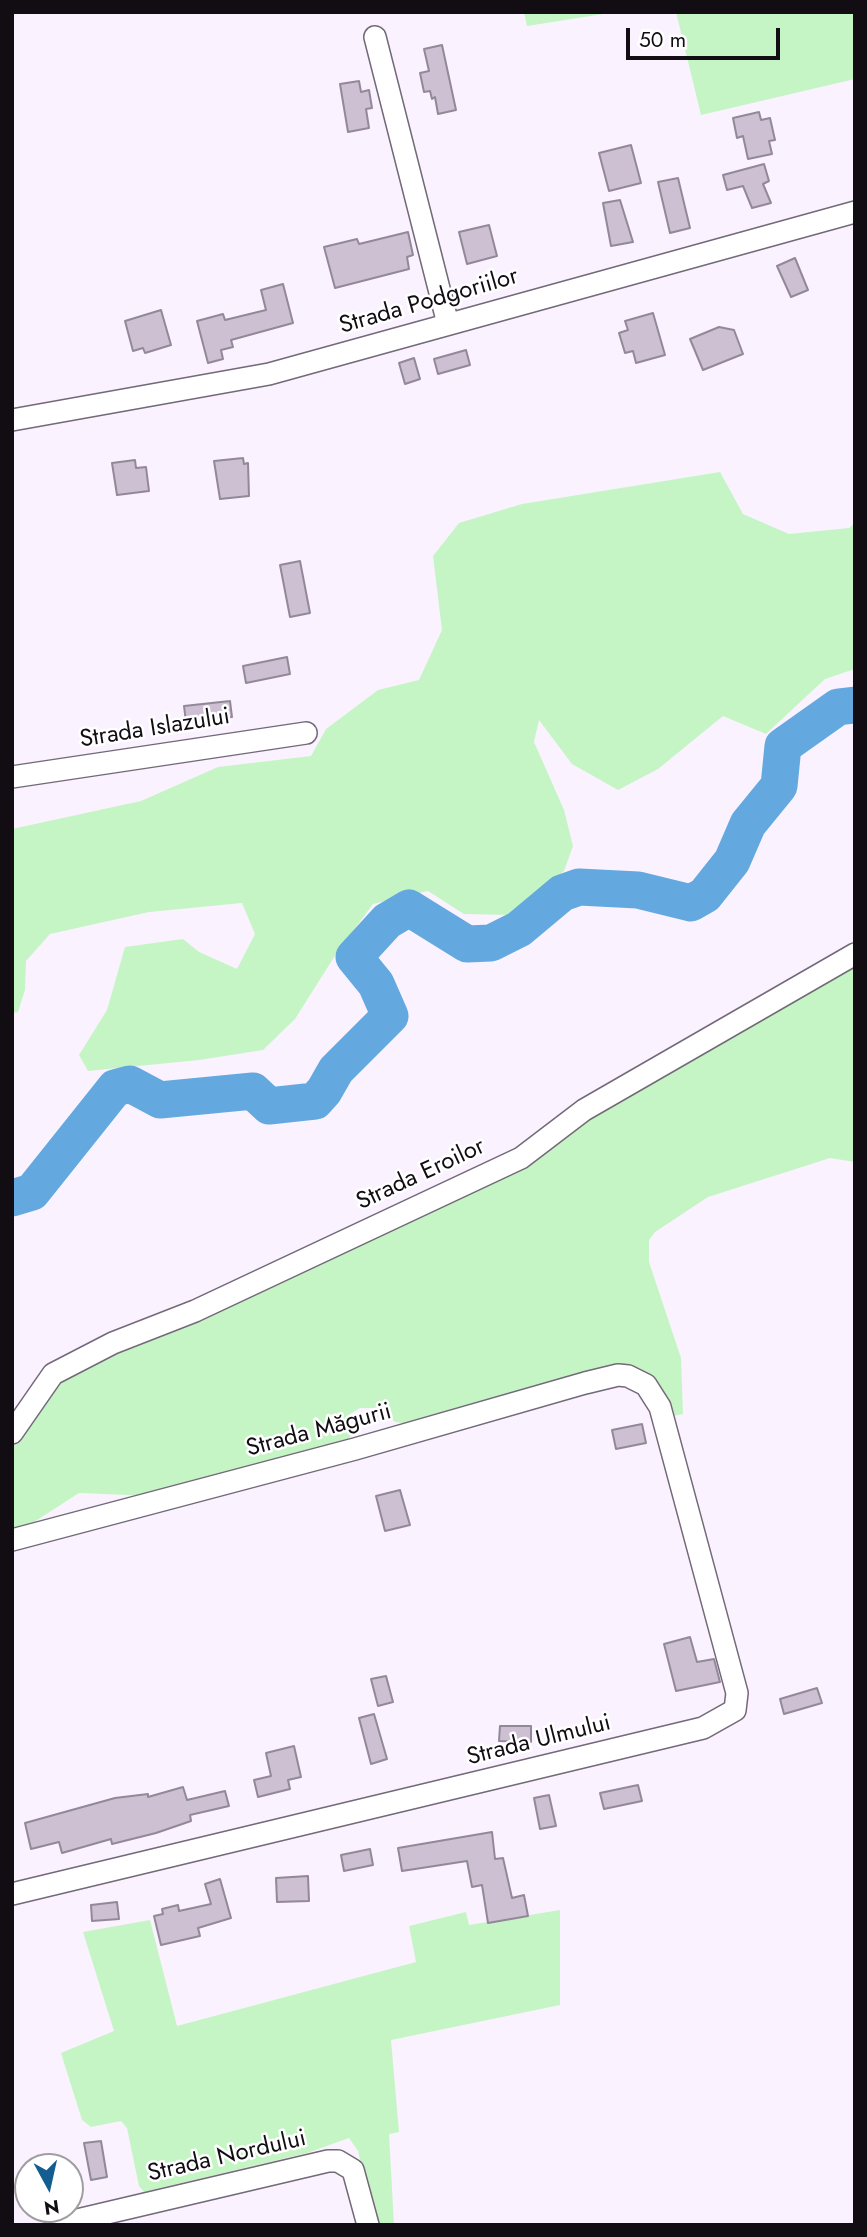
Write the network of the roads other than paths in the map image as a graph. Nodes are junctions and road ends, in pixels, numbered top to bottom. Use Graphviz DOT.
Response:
graph roads {
  1 [pos="375,37"];
  2 [pos="855,212"];
  3 [pos="448,324"];
  4 [pos="12,420"];
  5 [pos="306,733"];
  6 [pos="12,777"];
  7 [pos="855,954"];
  8 [pos="638,1381"];
  9 [pos="12,1433"];
  10 [pos="12,1540"];
  11 [pos="12,1894"];
  12 [pos="55,2225"];
  13 [pos="368,2225"];
  1 -- 3 [label="street"];
  2 -- 3 [label="street, Strada Podgoriilor"];
  3 -- 4 [label="street, Strada Podgoriilor"];
  5 -- 6 [label="street, Strada Islazului"];
  7 -- 9 [label="street, Strada Eroilor"];
  8 -- 10 [label="street, Strada Măgurii"];
  8 -- 11 [label="street, Strada Ulmului"];
  12 -- 13 [label="street, Strada Nordului"];
}
